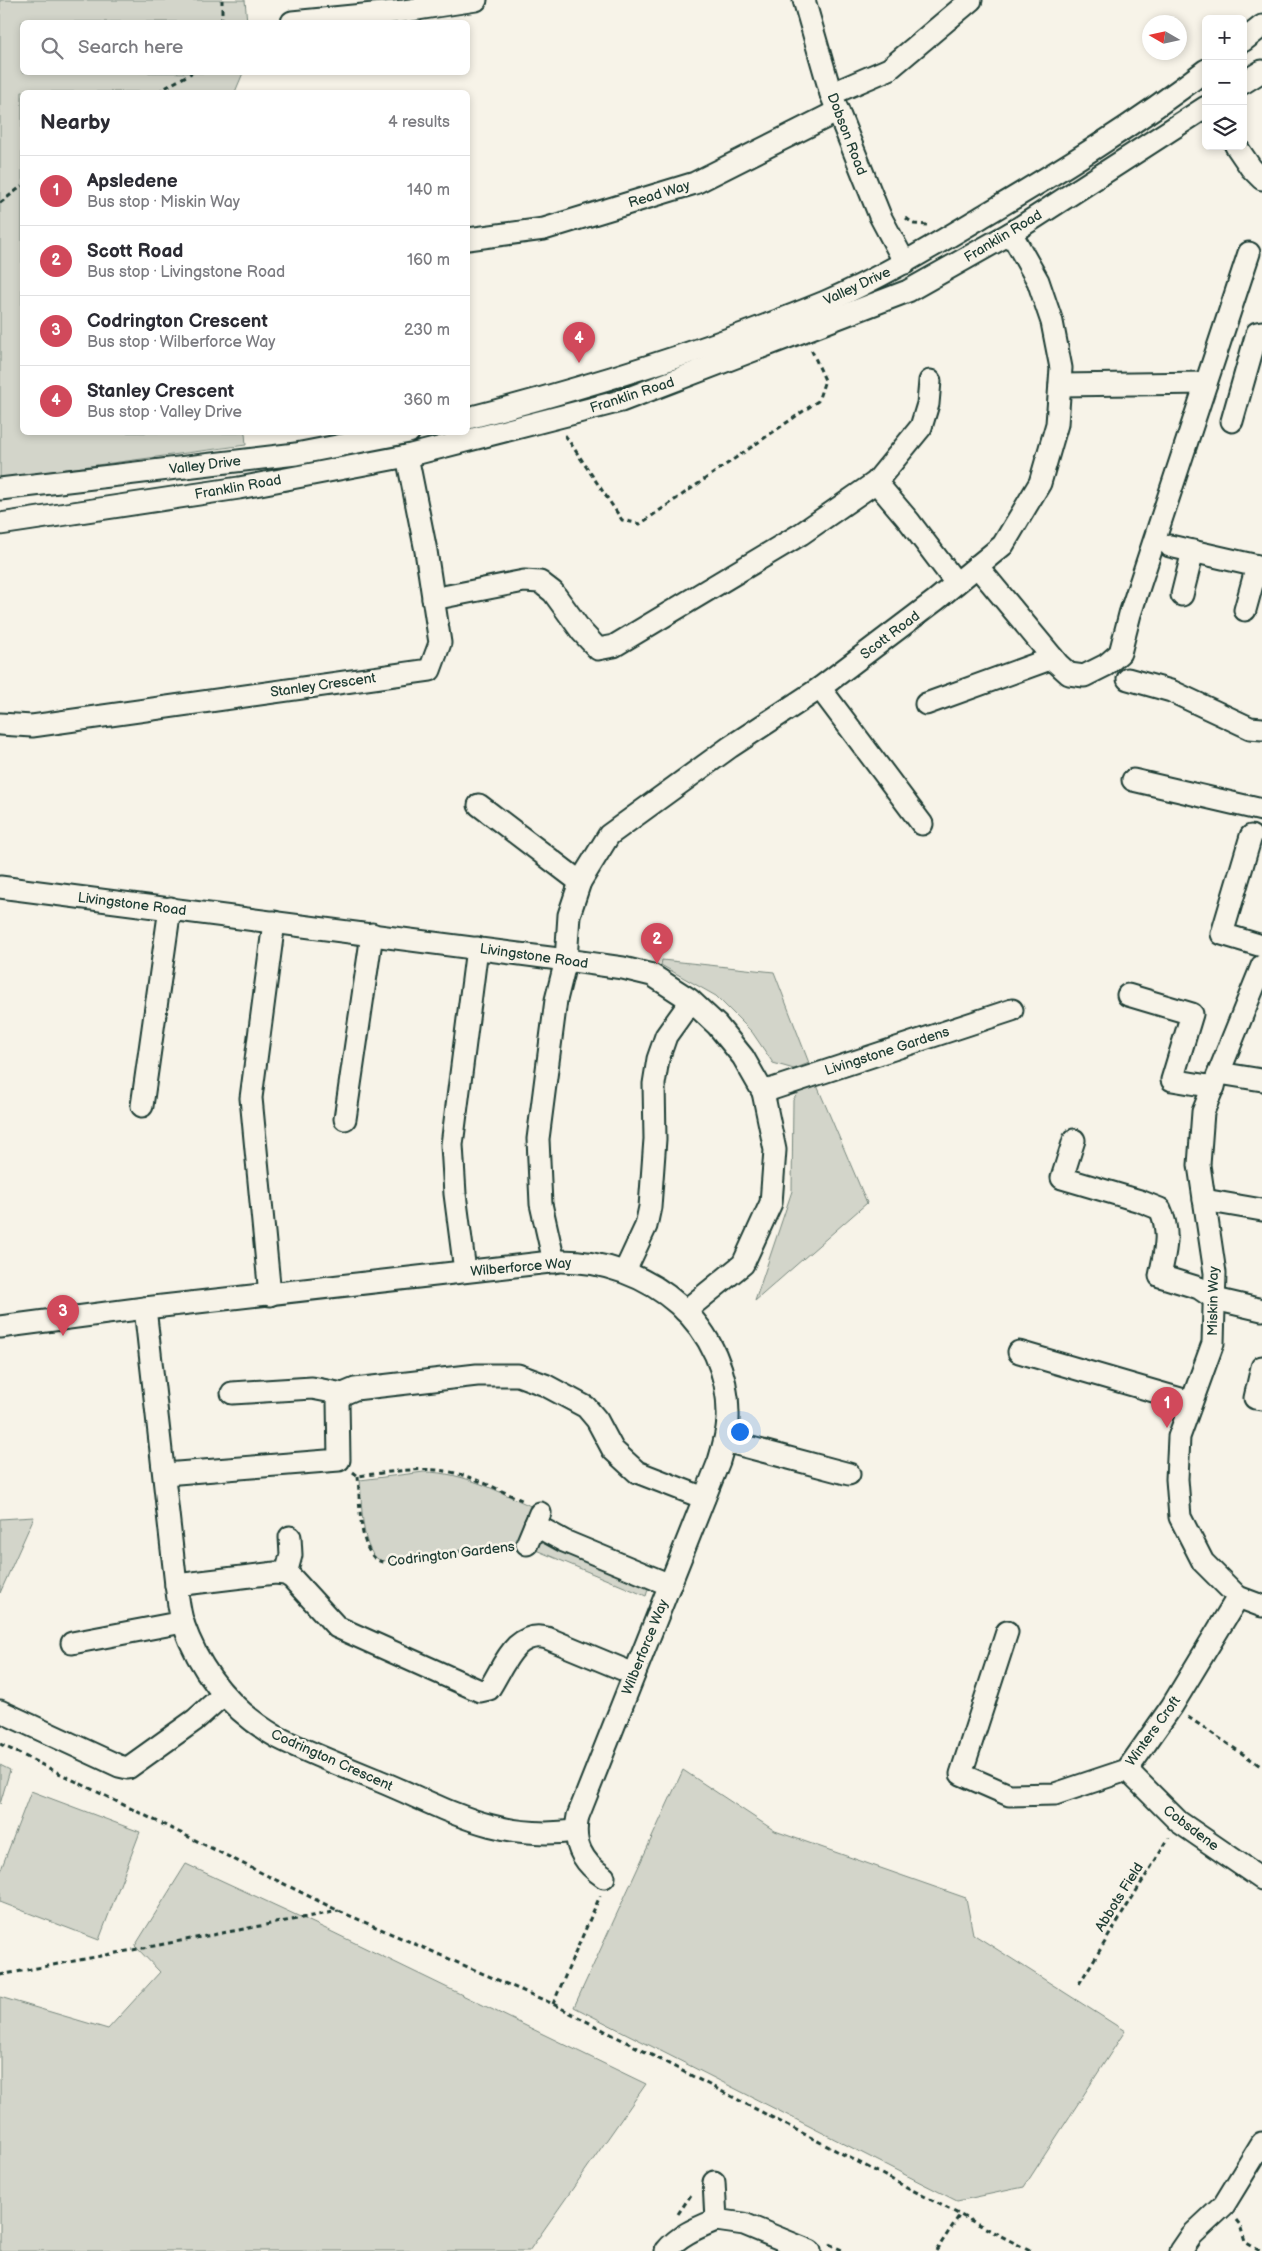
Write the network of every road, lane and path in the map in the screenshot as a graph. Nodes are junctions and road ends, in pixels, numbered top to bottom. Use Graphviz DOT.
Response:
graph roads {
  1 [pos="222,0"];
  2 [pos="476,0"];
  3 [pos="804,0"];
  4 [pos="970,0"];
  5 [pos="222,20"];
  6 [pos="312,20"];
  7 [pos="1262,26"];
  8 [pos="1247,38"];
  9 [pos="1262,71"];
  10 [pos="1202,73"];
  11 [pos="188,75"];
  12 [pos="1247,80"];
  13 [pos="162,90"];
  14 [pos="834,103"];
  15 [pos="1202,110"];
  16 [pos="1240,150"];
  17 [pos="1258,171"];
  18 [pos="20,188"];
  19 [pos="0,203"];
  20 [pos="904,214"];
  21 [pos="931,224"];
  22 [pos="1011,233"];
  23 [pos="470,239"];
  24 [pos="1249,253"];
  25 [pos="904,263"];
  26 [pos="803,332"];
  27 [pos="1262,332"];
  28 [pos="930,381"];
  29 [pos="1206,383"];
  30 [pos="1060,385"];
  31 [pos="470,417"];
  32 [pos="555,418"];
  33 [pos="1232,421"];
  34 [pos="394,435"];
  35 [pos="407,456"];
  36 [pos="876,482"];
  37 [pos="0,489"];
  38 [pos="0,524"];
  39 [pos="1170,546"];
  40 [pos="1193,551"];
  41 [pos="977,566"];
  42 [pos="1259,566"];
  43 [pos="956,583"];
  44 [pos="1182,595"];
  45 [pos="433,599"];
  46 [pos="1245,610"];
  47 [pos="1053,658"];
  48 [pos="1128,679"];
  49 [pos="820,688"];
  50 [pos="926,704"];
  51 [pos="0,724"];
  52 [pos="1262,729"];
  53 [pos="1133,780"];
  54 [pos="479,806"];
  55 [pos="1262,810"];
  56 [pos="922,824"];
  57 [pos="1251,836"];
  58 [pos="580,882"];
  59 [pos="0,888"];
  60 [pos="170,908"];
  61 [pos="274,922"];
  62 [pos="372,934"];
  63 [pos="1262,946"];
  64 [pos="477,948"];
  65 [pos="566,960"];
  66 [pos="1262,966"];
  67 [pos="1128,995"];
  68 [pos="691,1001"];
  69 [pos="1012,1010"];
  70 [pos="1216,1080"];
  71 [pos="1262,1080"];
  72 [pos="763,1092"];
  73 [pos="142,1106"];
  74 [pos="345,1119"];
  75 [pos="1074,1140"];
  76 [pos="1204,1200"];
  77 [pos="1262,1210"];
  78 [pos="554,1262"];
  79 [pos="465,1271"];
  80 [pos="625,1271"];
  81 [pos="270,1295"];
  82 [pos="1214,1300"];
  83 [pos="145,1308"];
  84 [pos="1262,1310"];
  85 [pos="685,1311"];
  86 [pos="0,1326"];
  87 [pos="1019,1352"];
  88 [pos="1262,1367"];
  89 [pos="232,1393"];
  90 [pos="343,1394"];
  91 [pos="1262,1399"];
  92 [pos="1191,1402"];
  93 [pos="725,1441"];
  94 [pos="339,1460"];
  95 [pos="165,1474"];
  96 [pos="849,1474"];
  97 [pos="358,1476"];
  98 [pos="704,1498"];
  99 [pos="530,1526"];
  100 [pos="290,1537"];
  101 [pos="286,1574"];
  102 [pos="176,1585"];
  103 [pos="670,1585"];
  104 [pos="1238,1597"];
  105 [pos="1262,1606"];
  106 [pos="183,1622"];
  107 [pos="1007,1632"];
  108 [pos="72,1643"];
  109 [pos="634,1674"];
  110 [pos="223,1695"];
  111 [pos="1172,1706"];
  112 [pos="0,1711"];
  113 [pos="0,1744"];
  114 [pos="1262,1767"];
  115 [pos="1127,1770"];
  116 [pos="1179,1822"];
  117 [pos="576,1832"];
  118 [pos="604,1877"];
  119 [pos="1262,1879"];
  120 [pos="340,1911"];
  121 [pos="0,1975"];
  122 [pos="1079,1984"];
  123 [pos="553,2004"];
  124 [pos="1262,2143"];
  125 [pos="714,2182"];
  126 [pos="1224,2205"];
  127 [pos="959,2216"];
  128 [pos="716,2220"];
  129 [pos="1186,2243"];
  130 [pos="666,2251"];
  131 [pos="810,2251"];
  132 [pos="936,2251"];
  133 [pos="1030,2251"];
  134 [pos="1260,2251"];
  1 -- 5 [label="path"];
  2 -- 6 [label="street"];
  3 -- 14 [label="street, Dobson Road"];
  4 -- 14 [label="street, Read Way"];
  7 -- 8 [label="street"];
  9 -- 12 [label="street"];
  10 -- 25 [label="street, Valley Drive"];
  11 -- 13 [label="path"];
  14 -- 23 [label="street, Read Way"];
  14 -- 25 [label="street, Dobson Road"];
  15 -- 22 [label="street, Franklin Road"];
  16 -- 17 [label="street"];
  18 -- 19 [label="path"];
  20 -- 21 [label="path"];
  22 -- 26 [label="street, Franklin Road"];
  22 -- 30 [label="street, Scott Road"];
  24 -- 29 [label="street"];
  25 -- 31 [label="street, Valley Drive"];
  26 -- 32 [label="street, Franklin Road"];
  26 -- 32 [label="path"];
  27 -- 33 [label="street"];
  28 -- 36 [label="street"];
  29 -- 30 [label="street"];
  29 -- 47 [label="street"];
  30 -- 41 [label="street, Scott Road"];
  32 -- 35 [label="street, Franklin Road"];
  34 -- 37 [label="street, Valley Drive"];
  35 -- 38 [label="street, Franklin Road"];
  35 -- 45 [label="street, Stanley Crescent"];
  36 -- 43 [label="street"];
  36 -- 45 [label="street"];
  39 -- 40 [label="street"];
  40 -- 42 [label="street"];
  40 -- 44 [label="street"];
  41 -- 43 [label="street, Scott Road"];
  41 -- 47 [label="street"];
  42 -- 46 [label="street"];
  43 -- 49 [label="street, Scott Road"];
  45 -- 51 [label="street, Stanley Crescent"];
  47 -- 50 [label="street"];
  48 -- 52 [label="street"];
  49 -- 56 [label="street"];
  49 -- 58 [label="street, Scott Road"];
  53 -- 55 [label="street"];
  54 -- 58 [label="street"];
  57 -- 63 [label="street"];
  58 -- 65 [label="street, Scott Road"];
  59 -- 60 [label="street, Livingstone Road"];
  60 -- 61 [label="street, Livingstone Road"];
  60 -- 73 [label="street"];
  61 -- 62 [label="street, Livingstone Road"];
  61 -- 81 [label="street"];
  62 -- 64 [label="street, Livingstone Road"];
  62 -- 74 [label="street"];
  64 -- 65 [label="street, Livingstone Road"];
  64 -- 79 [label="street"];
  65 -- 68 [label="street, Livingstone Road"];
  65 -- 78 [label="street, Scott Road"];
  66 -- 70 [label="street, Miskin Way"];
  67 -- 70 [label="street"];
  68 -- 72 [label="street, Livingstone Road"];
  68 -- 80 [label="street"];
  69 -- 72 [label="street, Livingstone Gardens"];
  70 -- 71 [label="street"];
  70 -- 76 [label="street, Miskin Way"];
  72 -- 85 [label="street, Livingstone Road"];
  75 -- 82 [label="street"];
  76 -- 77 [label="street"];
  76 -- 82 [label="street, Miskin Way"];
  78 -- 79 [label="street, Wilberforce Way"];
  78 -- 80 [label="street, Wilberforce Way"];
  79 -- 81 [label="street, Wilberforce Way"];
  80 -- 85 [label="street, Wilberforce Way"];
  81 -- 83 [label="street, Wilberforce Way"];
  82 -- 84 [label="street"];
  82 -- 92 [label="street, Miskin Way"];
  83 -- 86 [label="street, Wilberforce Way"];
  83 -- 95 [label="street, Codrington Crescent"];
  85 -- 93 [label="street, Wilberforce Way"];
  87 -- 92 [label="street"];
  88 -- 91 [label="street"];
  89 -- 90 [label="street"];
  90 -- 94 [label="street"];
  90 -- 98 [label="street"];
  92 -- 104 [label="street, Miskin Way"];
  93 -- 96 [label="street"];
  93 -- 98 [label="street, Wilberforce Way"];
  94 -- 95 [label="street"];
  94 -- 97 [label="path"];
  95 -- 102 [label="street, Codrington Crescent"];
  97 -- 99 [label="path"];
  97 -- 99 [label="path, Codrington Gardens"];
  98 -- 103 [label="street, Wilberforce Way"];
  99 -- 103 [label="street"];
  100 -- 101 [label="street"];
  101 -- 102 [label="street"];
  101 -- 109 [label="street"];
  102 -- 106 [label="street, Codrington Crescent"];
  103 -- 109 [label="street, Wilberforce Way"];
  104 -- 105 [label="street, Miskin Way"];
  104 -- 111 [label="street, Winters Croft"];
  106 -- 108 [label="street"];
  106 -- 110 [label="street, Codrington Crescent"];
  107 -- 115 [label="street, Winters Croft"];
  109 -- 117 [label="street, Wilberforce Way"];
  110 -- 112 [label="street"];
  110 -- 117 [label="street, Codrington Crescent"];
  111 -- 114 [label="path"];
  111 -- 115 [label="street, Winters Croft"];
  113 -- 120 [label="path"];
  115 -- 116 [label="street, Cobsdene"];
  116 -- 119 [label="street, Cobsdene"];
  116 -- 122 [label="path, Abbots Field"];
  117 -- 118 [label="street, Wilberforce Way"];
  118 -- 123 [label="path"];
  120 -- 121 [label="path"];
  120 -- 123 [label="path"];
  123 -- 127 [label="path"];
  124 -- 126 [label="street"];
  125 -- 128 [label="street"];
  126 -- 129 [label="street"];
  126 -- 134 [label="path"];
  127 -- 132 [label="path"];
  127 -- 133 [label="path"];
  128 -- 130 [label="street"];
  128 -- 131 [label="street"];
}
